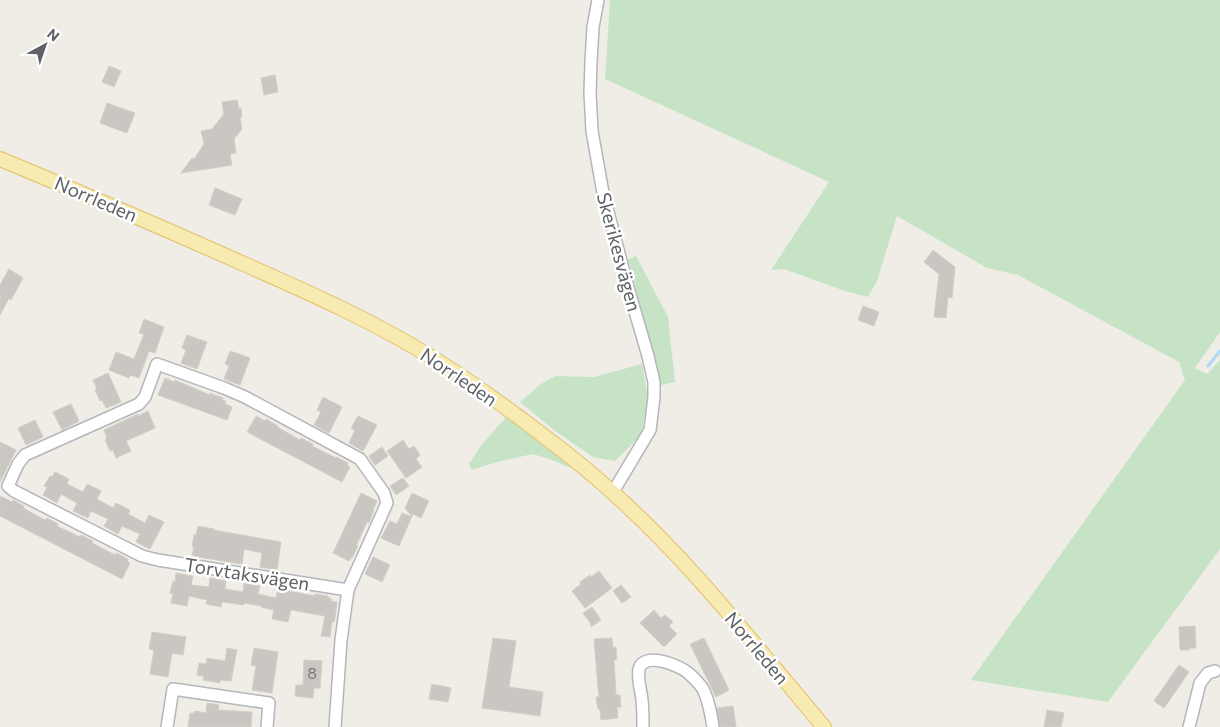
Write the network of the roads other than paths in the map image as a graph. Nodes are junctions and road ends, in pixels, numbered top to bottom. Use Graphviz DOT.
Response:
graph roads {
  1 [pos="598,0"];
  2 [pos="0,159"];
  3 [pos="613,492"];
  4 [pos="348,590"];
  5 [pos="1215,671"];
  6 [pos="167,727"];
  7 [pos="267,727"];
  8 [pos="335,727"];
  9 [pos="643,727"];
  10 [pos="713,727"];
  11 [pos="824,727"];
  12 [pos="1189,727"];
  1 -- 3 [label="street, Skerikesvägen"];
  2 -- 3 [label="main road, Norrleden"];
  3 -- 11 [label="main road, Norrleden"];
  4 -- 4 [label="street, Torvtaksvägen"];
  4 -- 8 [label="street"];
  5 -- 12 [label="street"];
  6 -- 7 [label="street"];
  9 -- 10 [label="street"];
}
